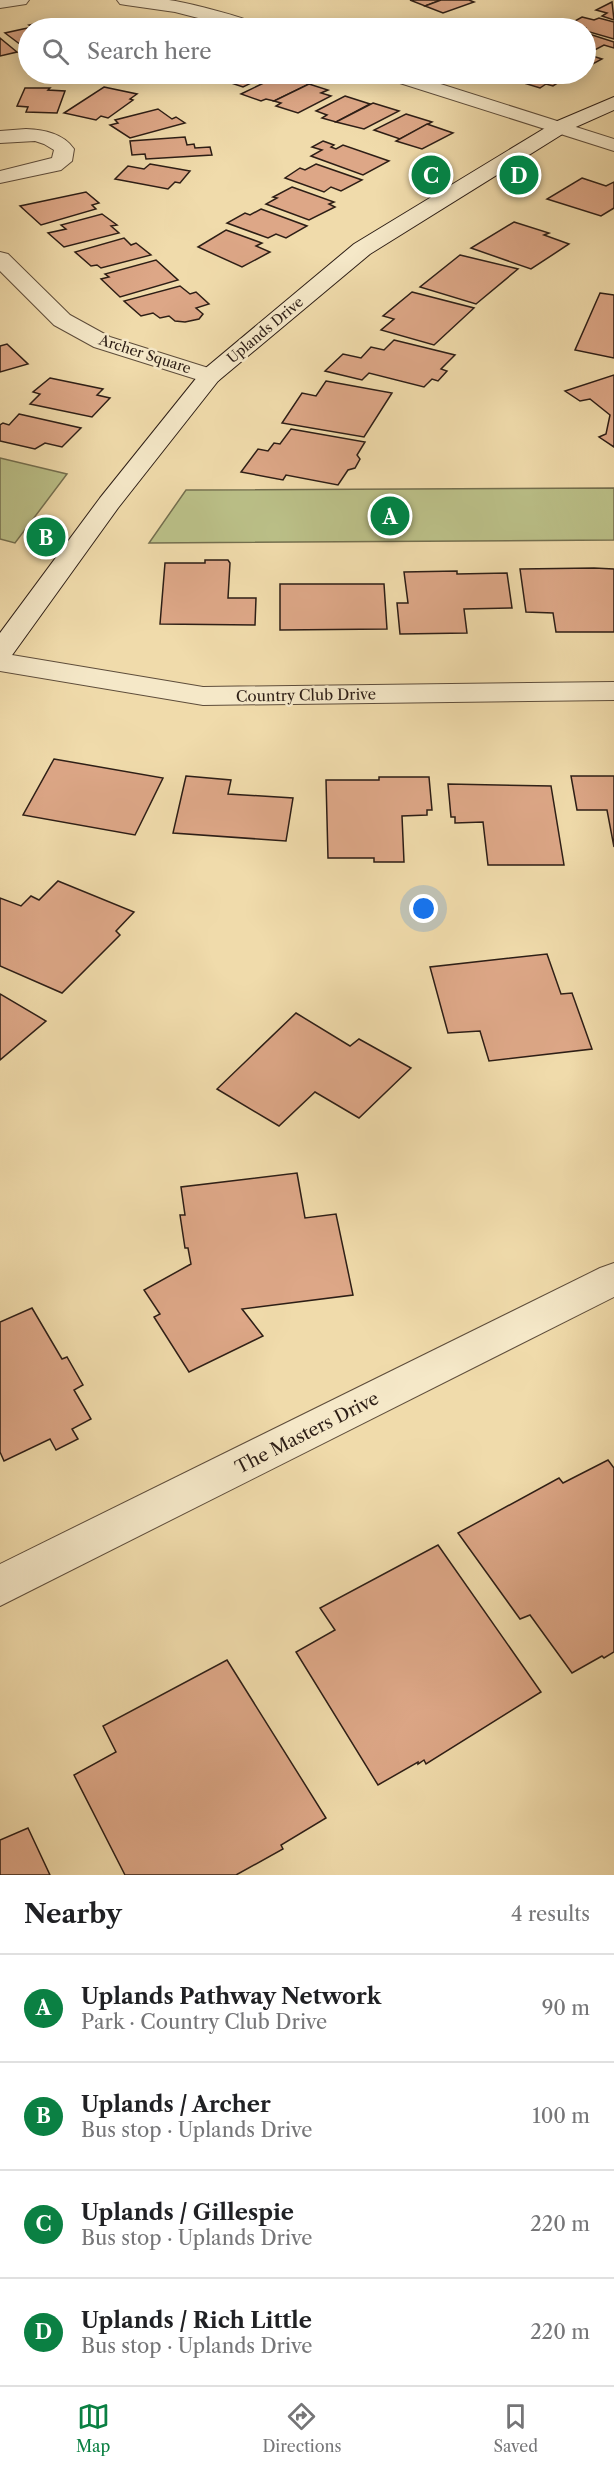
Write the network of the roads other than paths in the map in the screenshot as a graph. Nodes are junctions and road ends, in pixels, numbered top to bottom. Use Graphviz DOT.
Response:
graph roads {
  1 [pos="20,0"];
  2 [pos="126,0"];
  3 [pos="0,3"];
  4 [pos="219,18"];
  5 [pos="424,84"];
  6 [pos="614,103"];
  7 [pos="561,126"];
  8 [pos="0,137"];
  9 [pos="614,145"];
  10 [pos="0,177"];
  11 [pos="0,259"];
  12 [pos="210,376"];
  13 [pos="0,652"];
  14 [pos="0,662"];
  15 [pos="614,691"];
  16 [pos="614,1279"];
  17 [pos="0,1586"];
  1 -- 3 [label="street"];
  2 -- 4 [label="street"];
  5 -- 7 [label="street"];
  6 -- 7 [label="street, Uplands Drive"];
  7 -- 9 [label="street"];
  7 -- 12 [label="street, Uplands Drive"];
  8 -- 10 [label="street"];
  11 -- 12 [label="street, Archer Square"];
  12 -- 13 [label="street, Uplands Drive"];
  14 -- 15 [label="street, Country Club Drive"];
  16 -- 17 [label="street, The Masters Drive"];
}
